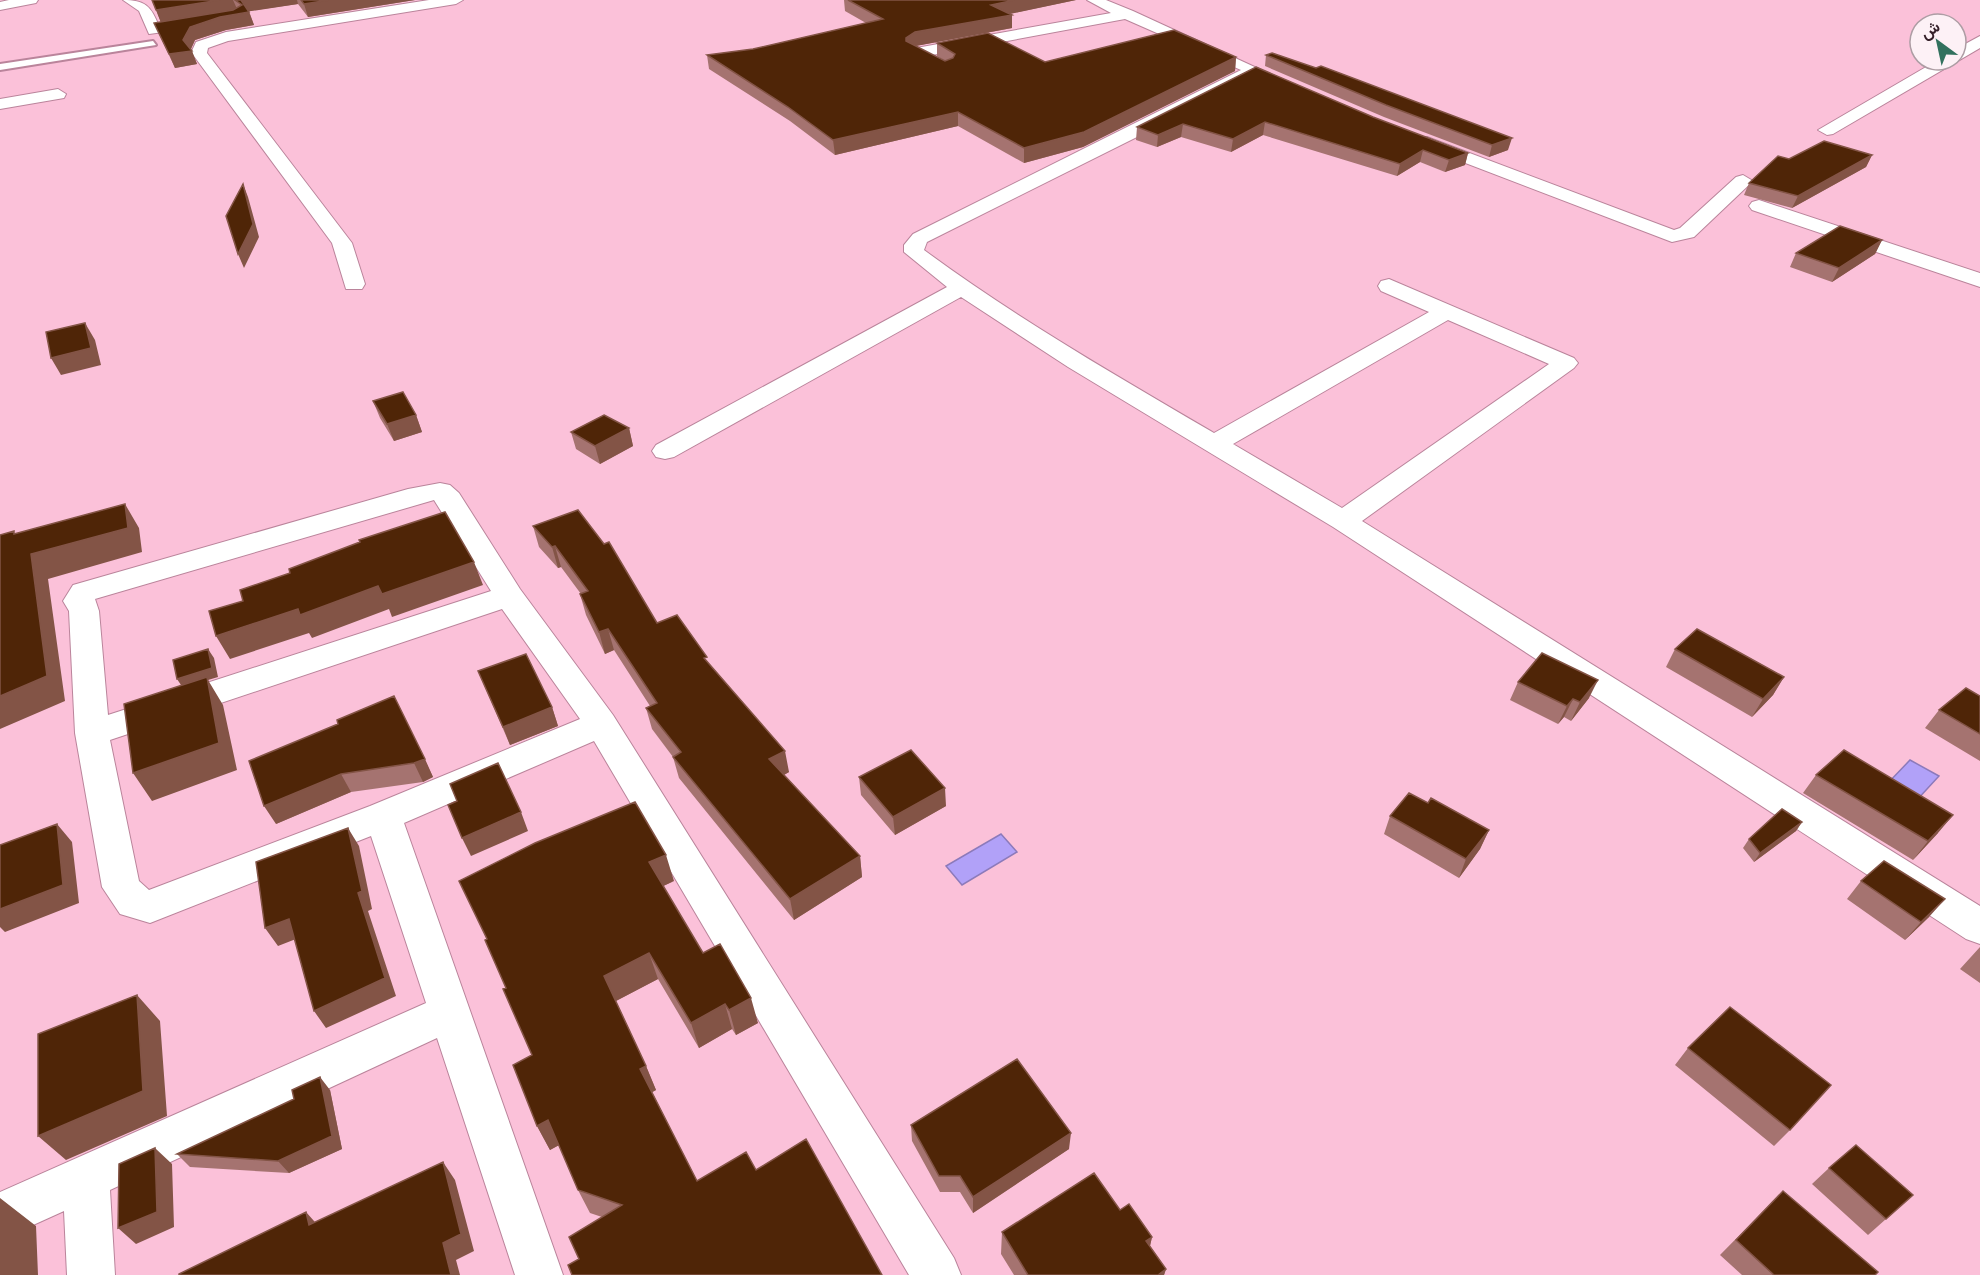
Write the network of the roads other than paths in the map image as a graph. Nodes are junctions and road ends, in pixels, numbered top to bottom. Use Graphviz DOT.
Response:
graph roads {
  1 [pos="31,0"];
  2 [pos="130,0"];
  3 [pos="456,0"];
  4 [pos="1094,0"];
  5 [pos="0,6"];
  6 [pos="1128,14"];
  7 [pos="219,20"];
  8 [pos="153,43"];
  9 [pos="0,68"];
  10 [pos="945,68"];
  11 [pos="1928,72"];
  12 [pos="58,94"];
  13 [pos="0,104"];
  14 [pos="1827,130"];
  15 [pos="1410,135"];
  16 [pos="1743,181"];
  17 [pos="1759,206"];
  18 [pos="1980,280"];
  19 [pos="354,284"];
  20 [pos="1389,286"];
  21 [pos="962,288"];
  22 [pos="1447,311"];
  23 [pos="1212,445"];
  24 [pos="665,451"];
  25 [pos="1343,521"];
  26 [pos="509,597"];
  27 [pos="602,724"];
  28 [pos="92,733"];
  29 [pos="383,816"];
  30 [pos="1980,927"];
  31 [pos="450,1012"];
  32 [pos="86,1179"];
  33 [pos="0,1216"];
  34 [pos="92,1275"];
  35 [pos="539,1275"];
  36 [pos="937,1275"];
  1 -- 5 [label="street"];
  2 -- 7 [label="street"];
  3 -- 19 [label="street"];
  4 -- 6 [label="street"];
  6 -- 10 [label="street"];
  6 -- 21 [label="street"];
  8 -- 9 [label="lane"];
  11 -- 14 [label="street"];
  12 -- 13 [label="street"];
  15 -- 16 [label="street"];
  17 -- 18 [label="street"];
  20 -- 22 [label="street"];
  21 -- 23 [label="street"];
  21 -- 24 [label="street"];
  22 -- 23 [label="street"];
  22 -- 25 [label="street"];
  23 -- 25 [label="street"];
  25 -- 30 [label="street"];
  26 -- 27 [label="street"];
  26 -- 28 [label="street"];
  26 -- 28 [label="street"];
  27 -- 29 [label="street"];
  27 -- 36 [label="street"];
  28 -- 29 [label="street"];
  29 -- 31 [label="street"];
  31 -- 32 [label="street"];
  31 -- 35 [label="street"];
  32 -- 33 [label="street"];
  32 -- 34 [label="street"];
}
